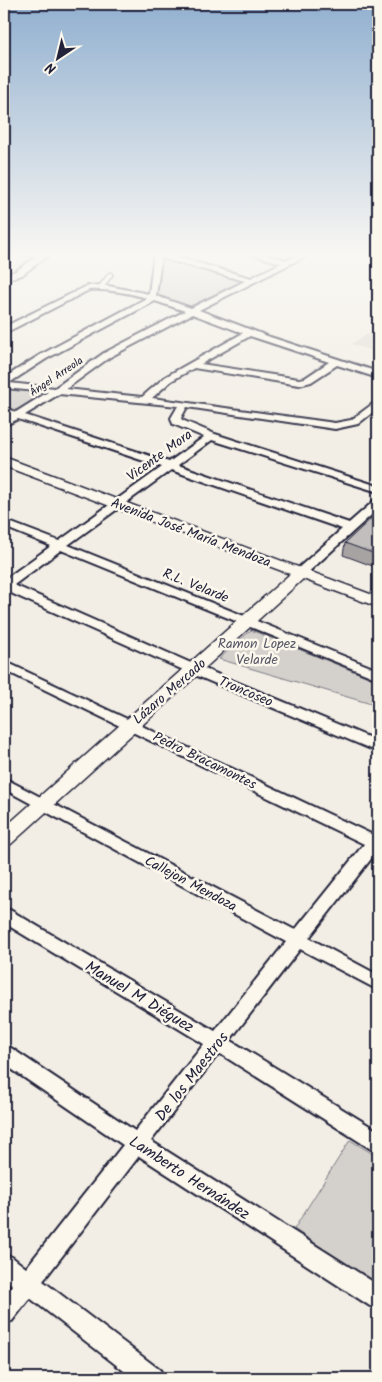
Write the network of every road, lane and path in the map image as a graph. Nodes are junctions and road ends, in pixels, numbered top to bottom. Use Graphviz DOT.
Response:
graph roads {
  1 [pos="29,317"];
  2 [pos="117,317"];
  3 [pos="179,317"];
  4 [pos="209,317"];
  5 [pos="4,330"];
  6 [pos="249,332"];
  7 [pos="336,361"];
  8 [pos="190,365"];
  9 [pos="378,375"];
  10 [pos="4,384"];
  11 [pos="55,392"];
  12 [pos="144,400"];
  13 [pos="378,403"];
  14 [pos="184,404"];
  15 [pos="4,411"];
  16 [pos="16,416"];
  17 [pos="4,423"];
  18 [pos="210,436"];
  19 [pos="4,461"];
  20 [pos="171,466"];
  21 [pos="377,489"];
  22 [pos="118,504"];
  23 [pos="376,508"];
  24 [pos="4,523"];
  25 [pos="351,528"];
  26 [pos="61,546"];
  27 [pos="300,573"];
  28 [pos="4,585"];
  29 [pos="378,602"];
  30 [pos="246,622"];
  31 [pos="4,665"];
  32 [pos="195,670"];
  33 [pos="378,675"];
  34 [pos="130,724"];
  35 [pos="378,747"];
  36 [pos="4,783"];
  37 [pos="42,805"];
  38 [pos="4,839"];
  39 [pos="377,841"];
  40 [pos="4,915"];
  41 [pos="297,939"];
  42 [pos="378,983"];
  43 [pos="217,1042"];
  44 [pos="4,1054"];
  45 [pos="378,1142"];
  46 [pos="138,1144"];
  47 [pos="4,1264"];
  48 [pos="27,1282"];
  49 [pos="378,1298"];
  50 [pos="4,1313"];
  51 [pos="152,1378"];
  1 -- 5 [label="street"];
  2 -- 10 [label="street"];
  3 -- 11 [label="street, Ángel Arreola"];
  4 -- 6 [label="street"];
  6 -- 7 [label="street"];
  6 -- 8 [label="street"];
  7 -- 8 [label="street"];
  7 -- 9 [label="street"];
  8 -- 12 [label="street"];
  10 -- 11 [label="street"];
  11 -- 12 [label="street"];
  11 -- 16 [label="street, Ángel Arreola"];
  12 -- 14 [label="street"];
  13 -- 14 [label="street"];
  14 -- 18 [label="street"];
  15 -- 16 [label="street"];
  16 -- 17 [label="street, Ángel Arreola"];
  16 -- 20 [label="street"];
  18 -- 20 [label="street, Vicente Mora"];
  18 -- 21 [label="street"];
  19 -- 22 [label="street, Avenida José María Mendoza"];
  20 -- 22 [label="street, Vicente Mora"];
  20 -- 25 [label="street"];
  22 -- 26 [label="street, Vicente Mora"];
  22 -- 27 [label="street, Avenida José María Mendoza"];
  23 -- 25 [label="street, Lázaro Mercado"];
  24 -- 26 [label="street, R.L. Velarde"];
  25 -- 27 [label="street, Lázaro Mercado"];
  26 -- 28 [label="street, Vicente Mora"];
  26 -- 30 [label="street, R.L. Velarde"];
  27 -- 29 [label="street, Avenida José María Mendoza"];
  27 -- 30 [label="street, Lázaro Mercado"];
  28 -- 32 [label="street, Troncoseo"];
  30 -- 32 [label="street, Lázaro Mercado"];
  30 -- 33 [label="street, R.L. Velarde"];
  31 -- 34 [label="street, Pedro Bracamontes"];
  32 -- 34 [label="street, Lázaro Mercado"];
  32 -- 35 [label="street, Troncoseo"];
  34 -- 37 [label="street, Lázaro Mercado"];
  34 -- 39 [label="street, Pedro Bracamontes"];
  36 -- 37 [label="street, Callejon Mendoza"];
  37 -- 38 [label="street, Lázaro Mercado"];
  37 -- 41 [label="street, Callejon Mendoza"];
  39 -- 41 [label="street, De los Maestros"];
  40 -- 43 [label="street, Manuel M Diéguez"];
  41 -- 42 [label="street, Callejon Mendoza"];
  41 -- 43 [label="street, De los Maestros"];
  43 -- 45 [label="street, Manuel M Diéguez"];
  43 -- 46 [label="street, De los Maestros"];
  44 -- 46 [label="street, Lamberto Hernández"];
  46 -- 48 [label="street, De los Maestros"];
  46 -- 49 [label="street, Lamberto Hernández"];
  47 -- 48 [label="street"];
  48 -- 50 [label="street, De los Maestros"];
  48 -- 51 [label="street"];
}
